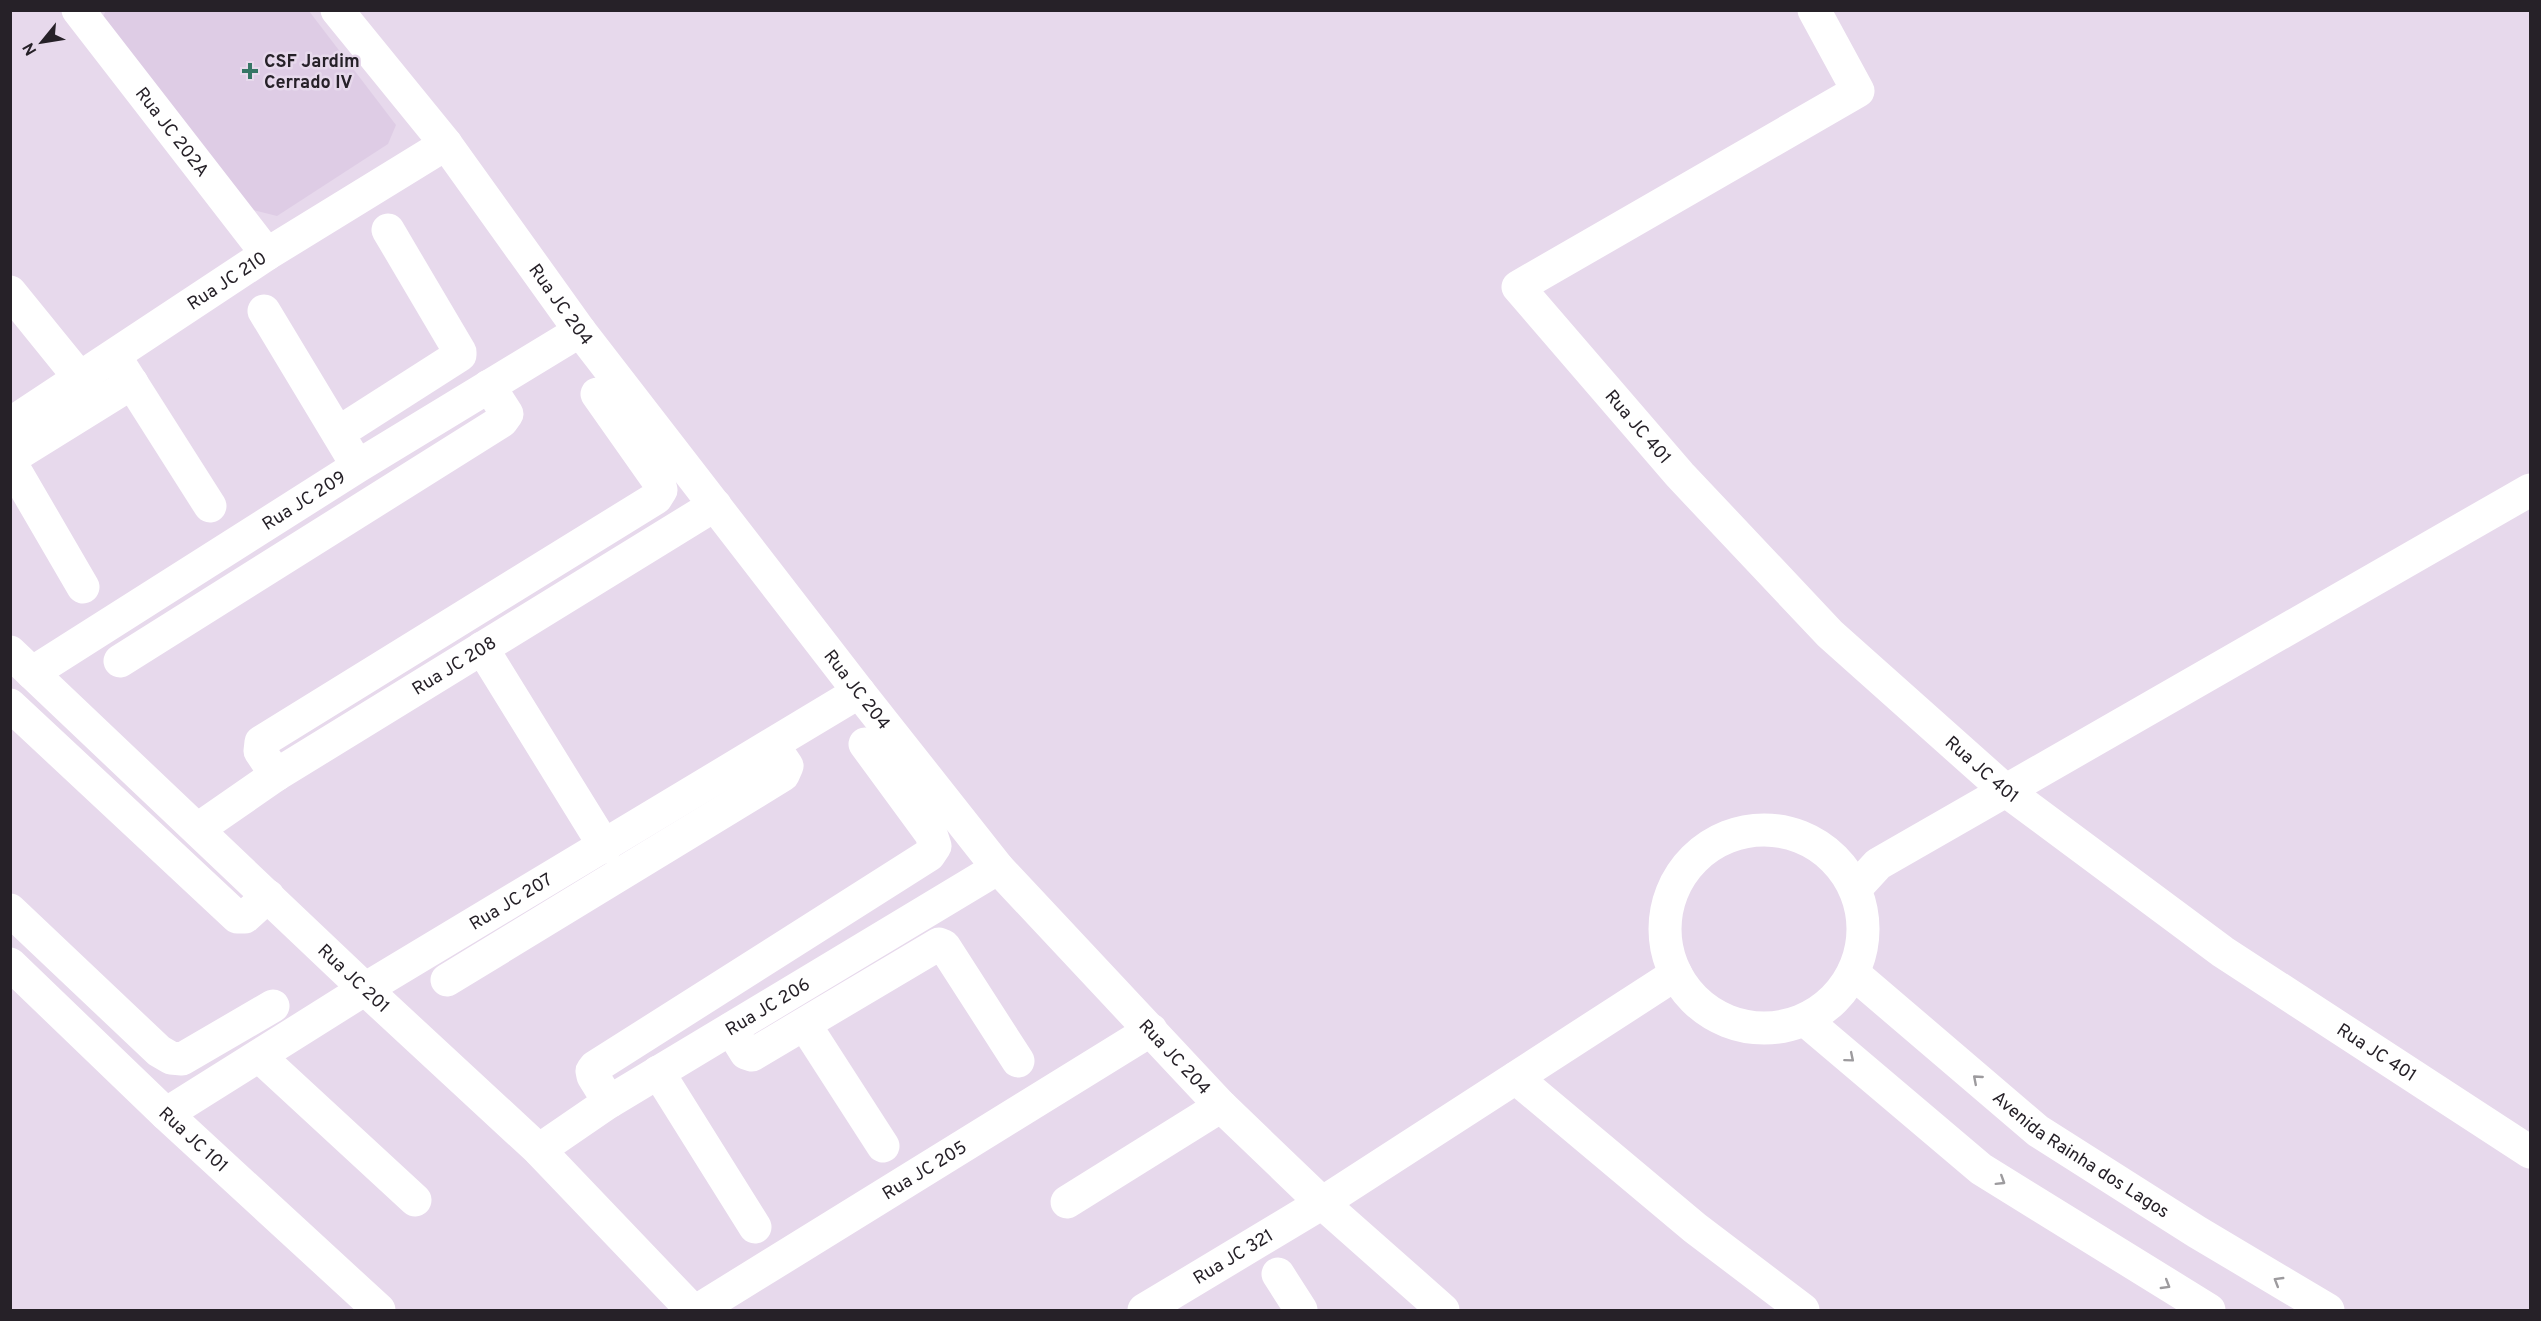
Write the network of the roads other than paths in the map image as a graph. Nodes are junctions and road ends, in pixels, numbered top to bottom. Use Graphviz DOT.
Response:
graph roads {
  1 [pos="78,10"];
  2 [pos="337,10"];
  3 [pos="1814,10"];
  4 [pos="446,144"];
  5 [pos="388,230"];
  6 [pos="267,254"];
  7 [pos="10,292"];
  8 [pos="264,310"];
  9 [pos="580,331"];
  10 [pos="114,354"];
  11 [pos="79,377"];
  12 [pos="132,383"];
  13 [pos="489,386"];
  14 [pos="597,394"];
  15 [pos="10,424"];
  16 [pos="338,433"];
  17 [pos="358,466"];
  18 [pos="2530,490"];
  19 [pos="715,505"];
  20 [pos="210,506"];
  21 [pos="83,587"];
  22 [pos="482,648"];
  23 [pos="120,661"];
  24 [pos="21,663"];
  25 [pos="859,692"];
  26 [pos="10,705"];
  27 [pos="865,744"];
  28 [pos="773,745"];
  29 [pos="276,775"];
  30 [pos="2005,790"];
  31 [pos="198,829"];
  32 [pos="605,847"];
  33 [pos="998,868"];
  34 [pos="1855,889"];
  35 [pos="268,896"];
  36 [pos="10,910"];
  37 [pos="10,964"];
  38 [pos="1676,974"];
  39 [pos="1853,974"];
  40 [pos="447,980"];
  41 [pos="365,989"];
  42 [pos="273,1006"];
  43 [pos="1805,1020"];
  44 [pos="805,1025"];
  45 [pos="731,1029"];
  46 [pos="1151,1030"];
  47 [pos="259,1056"];
  48 [pos="1018,1061"];
  49 [pos="658,1072"];
  50 [pos="1516,1078"];
  51 [pos="609,1102"];
  52 [pos="1221,1106"];
  53 [pos="166,1114"];
  54 [pos="883,1146"];
  55 [pos="539,1150"];
  56 [pos="2530,1152"];
  57 [pos="415,1200"];
  58 [pos="1067,1202"];
  59 [pos="1322,1203"];
  60 [pos="755,1227"];
  61 [pos="1278,1274"];
  62 [pos="379,1311"];
  63 [pos="692,1311"];
  64 [pos="698,1311"];
  65 [pos="1144,1311"];
  66 [pos="1301,1311"];
  67 [pos="1443,1311"];
  68 [pos="1803,1311"];
  69 [pos="2209,1311"];
  70 [pos="2328,1311"];
  1 -- 6 [label="street, Rua JC 202A"];
  2 -- 4 [label="street, Rua JC 204"];
  3 -- 30 [label="street, Rua JC 401"];
  4 -- 6 [label="street, Rua JC 210"];
  4 -- 9 [label="street, Rua JC 204"];
  5 -- 16 [label="street"];
  6 -- 10 [label="street, Rua JC 210"];
  7 -- 11 [label="street"];
  8 -- 16 [label="street"];
  9 -- 13 [label="street, Rua JC 209"];
  9 -- 19 [label="street, Rua JC 204"];
  10 -- 11 [label="street, Rua JC 210"];
  10 -- 12 [label="street"];
  11 -- 15 [label="street, Rua JC 210"];
  12 -- 20 [label="street"];
  12 -- 21 [label="street"];
  13 -- 17 [label="street, Rua JC 209"];
  13 -- 23 [label="street"];
  14 -- 29 [label="street"];
  16 -- 17 [label="street"];
  17 -- 24 [label="street, Rua JC 209"];
  18 -- 30 [label="street"];
  19 -- 22 [label="street, Rua JC 208"];
  19 -- 25 [label="street, Rua JC 204"];
  22 -- 29 [label="street, Rua JC 208"];
  22 -- 32 [label="street"];
  24 -- 31 [label="street, Rua JC 201"];
  25 -- 28 [label="street, Rua JC 207"];
  25 -- 33 [label="street, Rua JC 204"];
  26 -- 35 [label="street"];
  27 -- 51 [label="street"];
  28 -- 32 [label="street, Rua JC 207"];
  28 -- 40 [label="street"];
  29 -- 31 [label="street, Rua JC 208"];
  30 -- 34 [label="street"];
  30 -- 56 [label="street, Rua JC 401"];
  31 -- 35 [label="street, Rua JC 201"];
  32 -- 41 [label="street, Rua JC 207"];
  33 -- 45 [label="street, Rua JC 206"];
  33 -- 46 [label="street, Rua JC 204"];
  34 -- 38 [label="street"];
  34 -- 39 [label="street"];
  35 -- 41 [label="street, Rua JC 201"];
  36 -- 42 [label="street"];
  37 -- 53 [label="street, Rua JC 101"];
  38 -- 43 [label="street"];
  38 -- 50 [label="street, Rua JC 321"];
  39 -- 43 [label="street"];
  70 -- 39 [label="street, Avenida Rainha dos Lagos, one-way"];
  41 -- 47 [label="street, Rua JC 207"];
  41 -- 55 [label="street, Rua JC 201"];
  43 -- 69 [label="street, one-way"];
  44 -- 45 [label="street"];
  44 -- 48 [label="street"];
  44 -- 54 [label="street"];
  45 -- 49 [label="street, Rua JC 206"];
  46 -- 52 [label="street, Rua JC 204"];
  46 -- 64 [label="street, Rua JC 205"];
  47 -- 53 [label="street, Rua JC 207"];
  47 -- 57 [label="street"];
  49 -- 51 [label="street, Rua JC 206"];
  49 -- 60 [label="street"];
  50 -- 59 [label="street, Rua JC 321"];
  50 -- 68 [label="street"];
  51 -- 55 [label="street, Rua JC 206"];
  52 -- 58 [label="street"];
  52 -- 59 [label="street, Rua JC 204"];
  53 -- 62 [label="street, Rua JC 101"];
  55 -- 63 [label="street, Rua JC 201"];
  59 -- 65 [label="street, Rua JC 321"];
  59 -- 67 [label="street, Rua JC 204"];
  61 -- 66 [label="street"];
}
